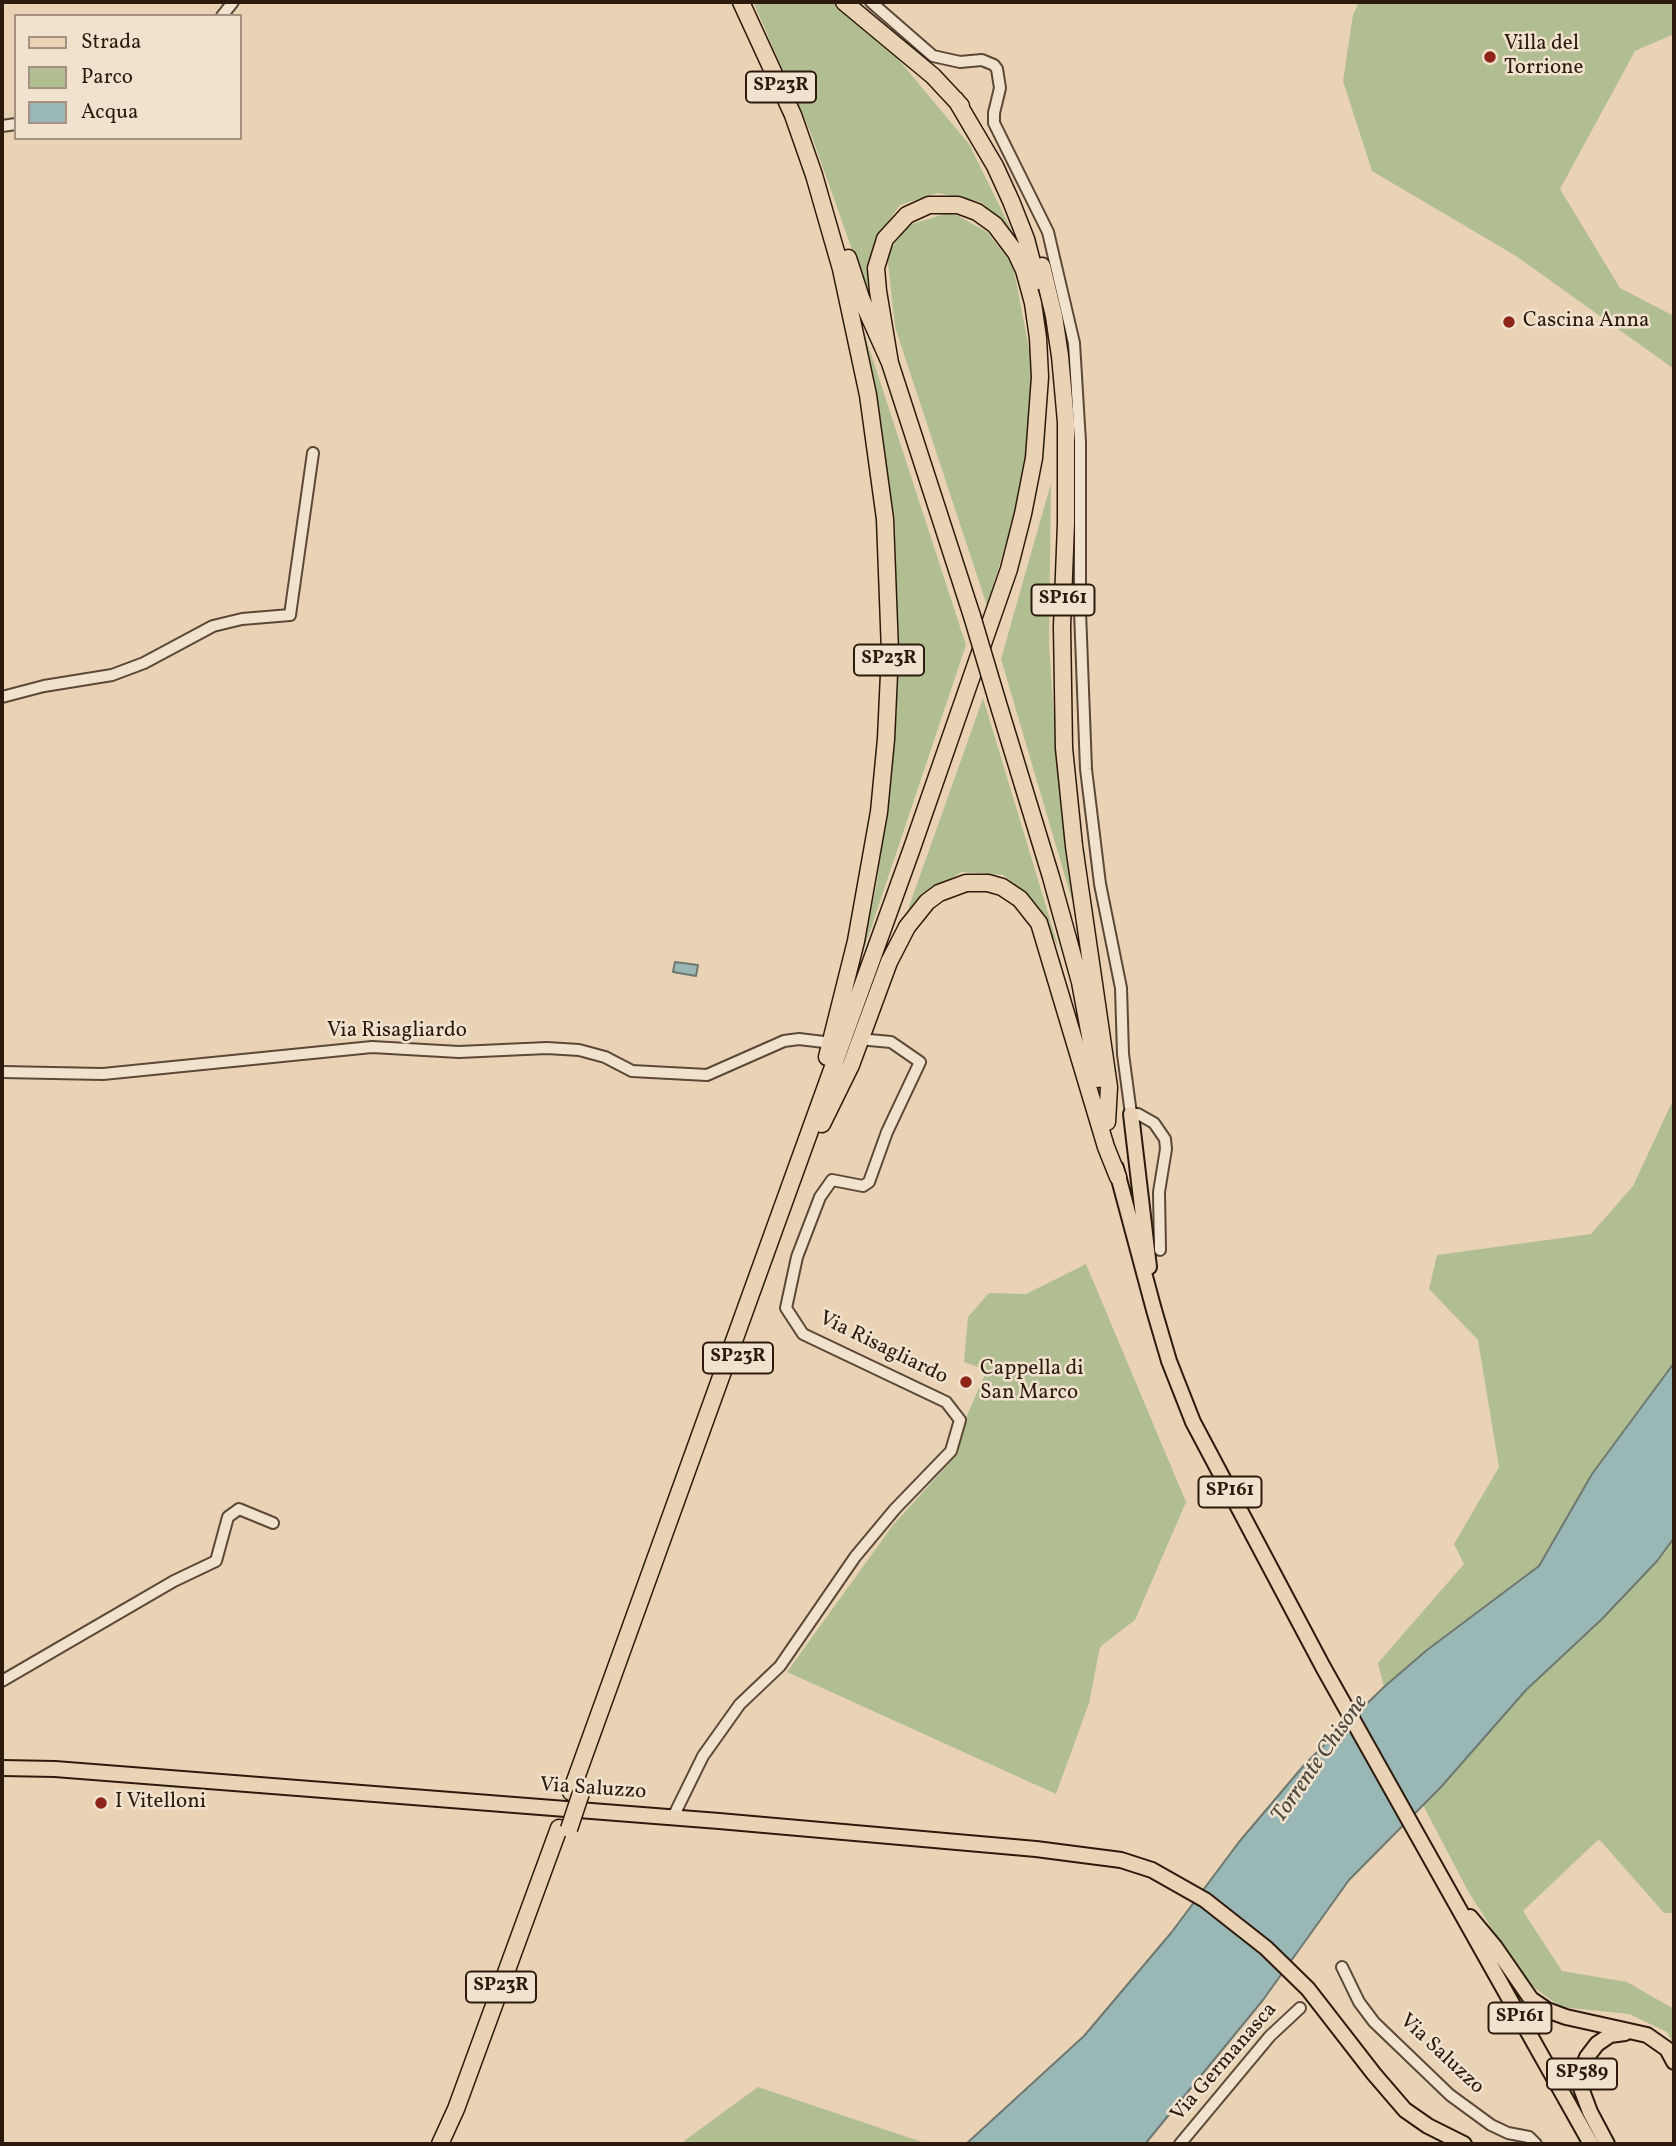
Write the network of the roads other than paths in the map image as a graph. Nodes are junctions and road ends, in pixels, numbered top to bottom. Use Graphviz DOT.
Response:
graph roads {
  1 [pos="741,2"];
  2 [pos="844,2"];
  3 [pos="871,2"];
  4 [pos="956,100"];
  5 [pos="814,175"];
  6 [pos="890,363"];
  7 [pos="313,453"];
  8 [pos="2,697"];
  9 [pos="869,1040"];
  10 [pos="824,1042"];
  11 [pos="2,1072"];
  12 [pos="1131,1114"];
  13 [pos="1107,1122"];
  14 [pos="818,1133"];
  15 [pos="803,1144"];
  16 [pos="1118,1177"];
  17 [pos="1160,1250"];
  18 [pos="1153,1310"];
  19 [pos="273,1522"];
  20 [pos="652,1582"];
  21 [pos="2,1681"];
  22 [pos="2,1768"];
  23 [pos="673,1817"];
  24 [pos="564,1829"];
  25 [pos="1449,1892"];
  26 [pos="1342,1966"];
  27 [pos="1300,2008"];
  28 [pos="1635,2031"];
  29 [pos="1674,2062"];
  30 [pos="440,2144"];
  31 [pos="451,2144"];
  32 [pos="1180,2144"];
  33 [pos="1464,2144"];
  34 [pos="1536,2144"];
  35 [pos="1591,2144"];
  36 [pos="1607,2144"];
  1 -- 5 [label="highway, SP23R"];
  2 -- 4 [label="highway, SP23R"];
  3 -- 12 [label="street"];
  4 -- 13 [label="highway, SP161"];
  4 -- 14 [label="highway, SP23R"];
  5 -- 6 [label="highway, SP161"];
  5 -- 15 [label="highway, SP23R"];
  6 -- 13 [label="highway, SP161, bridge"];
  6 -- 15 [label="highway, SP23R"];
  7 -- 8 [label="street"];
  9 -- 23 [label="street, Via Risagliardo"];
  10 -- 11 [label="street, Via Risagliardo"];
  12 -- 17 [label="street"];
  12 -- 18 [label="main road"];
  13 -- 16 [label="main road, SP161"];
  14 -- 16 [label="highway, SP161"];
  14 -- 20 [label="highway, SP23R"];
  15 -- 20 [label="highway, SP23R"];
  16 -- 18 [label="main road, SP161"];
  18 -- 25 [label="main road, SP161"];
  19 -- 21 [label="street"];
  20 -- 24 [label="highway, SP23R, bridge"];
  22 -- 23 [label="main road, Via Saluzzo"];
  23 -- 33 [label="main road, Via Saluzzo"];
  24 -- 30 [label="highway, SP23R"];
  24 -- 31 [label="highway, SP23R"];
  25 -- 28 [label="main road, SP589"];
  25 -- 35 [label="main road, SP161"];
  26 -- 34 [label="street, Via Saluzzo"];
  27 -- 32 [label="street, Via Germanasca"];
  28 -- 29 [label="main road, SP589"];
  28 -- 36 [label="main road, SP589"];
}
